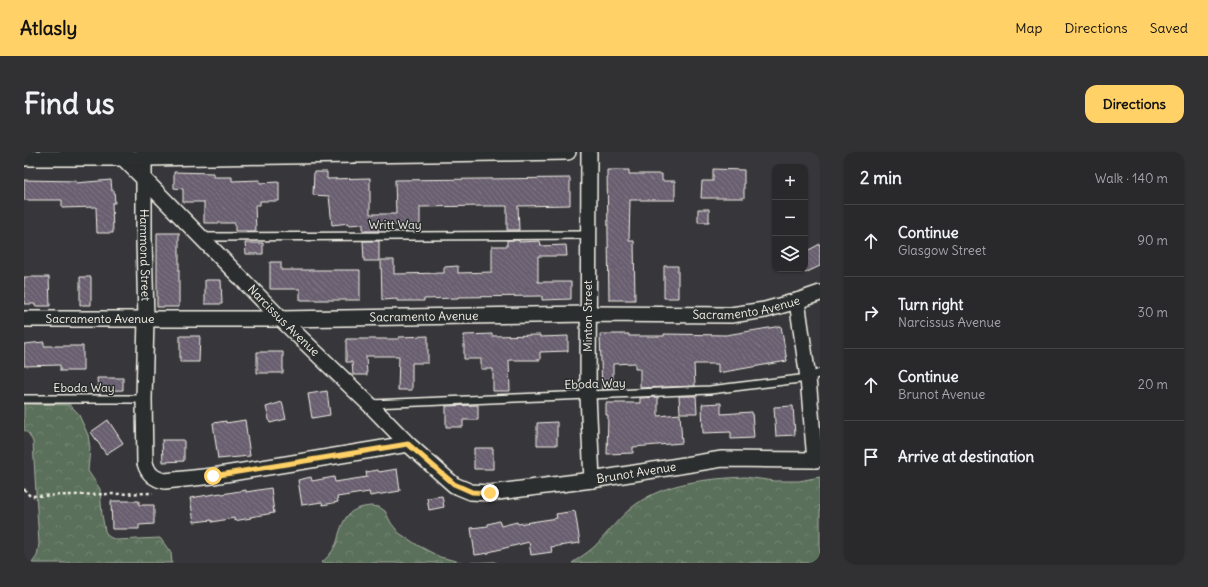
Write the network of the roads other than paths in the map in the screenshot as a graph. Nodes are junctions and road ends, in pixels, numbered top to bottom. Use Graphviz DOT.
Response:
graph roads {
  1 [pos="568,152"];
  2 [pos="589,152"];
  3 [pos="120,155"];
  4 [pos="145,155"];
  5 [pos="24,158"];
  6 [pos="144,178"];
  7 [pos="589,235"];
  8 [pos="201,237"];
  9 [pos="820,293"];
  10 [pos="797,301"];
  11 [pos="588,314"];
  12 [pos="24,319"];
  13 [pos="146,319"];
  14 [pos="281,319"];
  15 [pos="814,375"];
  16 [pos="588,395"];
  17 [pos="24,399"];
  18 [pos="144,399"];
  19 [pos="369,404"];
  20 [pos="408,444"];
  21 [pos="817,459"];
  22 [pos="592,480"];
  23 [pos="454,484"];
  1 -- 4 [label="street"];
  2 -- 7 [label="street, Minton Street"];
  3 -- 4 [label="street"];
  3 -- 5 [label="street"];
  3 -- 6 [label="street, Narcissus Avenue"];
  4 -- 6 [label="street, Hammond Street"];
  6 -- 8 [label="street, Narcissus Avenue"];
  6 -- 13 [label="street, Hammond Street"];
  7 -- 8 [label="lane, Writt Way"];
  7 -- 11 [label="street, Minton Street"];
  8 -- 14 [label="street, Narcissus Avenue"];
  9 -- 10 [label="street, Sacramento Avenue"];
  10 -- 11 [label="street, Sacramento Avenue"];
  10 -- 15 [label="street"];
  11 -- 14 [label="street, Sacramento Avenue"];
  11 -- 16 [label="street, Minton Street"];
  12 -- 13 [label="street, Sacramento Avenue"];
  13 -- 14 [label="street, Sacramento Avenue"];
  13 -- 18 [label="street, Hammond Street"];
  14 -- 19 [label="street, Narcissus Avenue"];
  15 -- 16 [label="lane, Eboda Way"];
  15 -- 21 [label="street"];
  16 -- 19 [label="lane, Eboda Way"];
  16 -- 22 [label="street, Minton Street"];
  17 -- 18 [label="lane, Eboda Way"];
  18 -- 20 [label="street, Hammond Street"];
  19 -- 20 [label="street, Narcissus Avenue"];
  20 -- 23 [label="street, Narcissus Avenue"];
  21 -- 22 [label="street, Brunot Avenue"];
  22 -- 23 [label="street, Brunot Avenue"];
}
